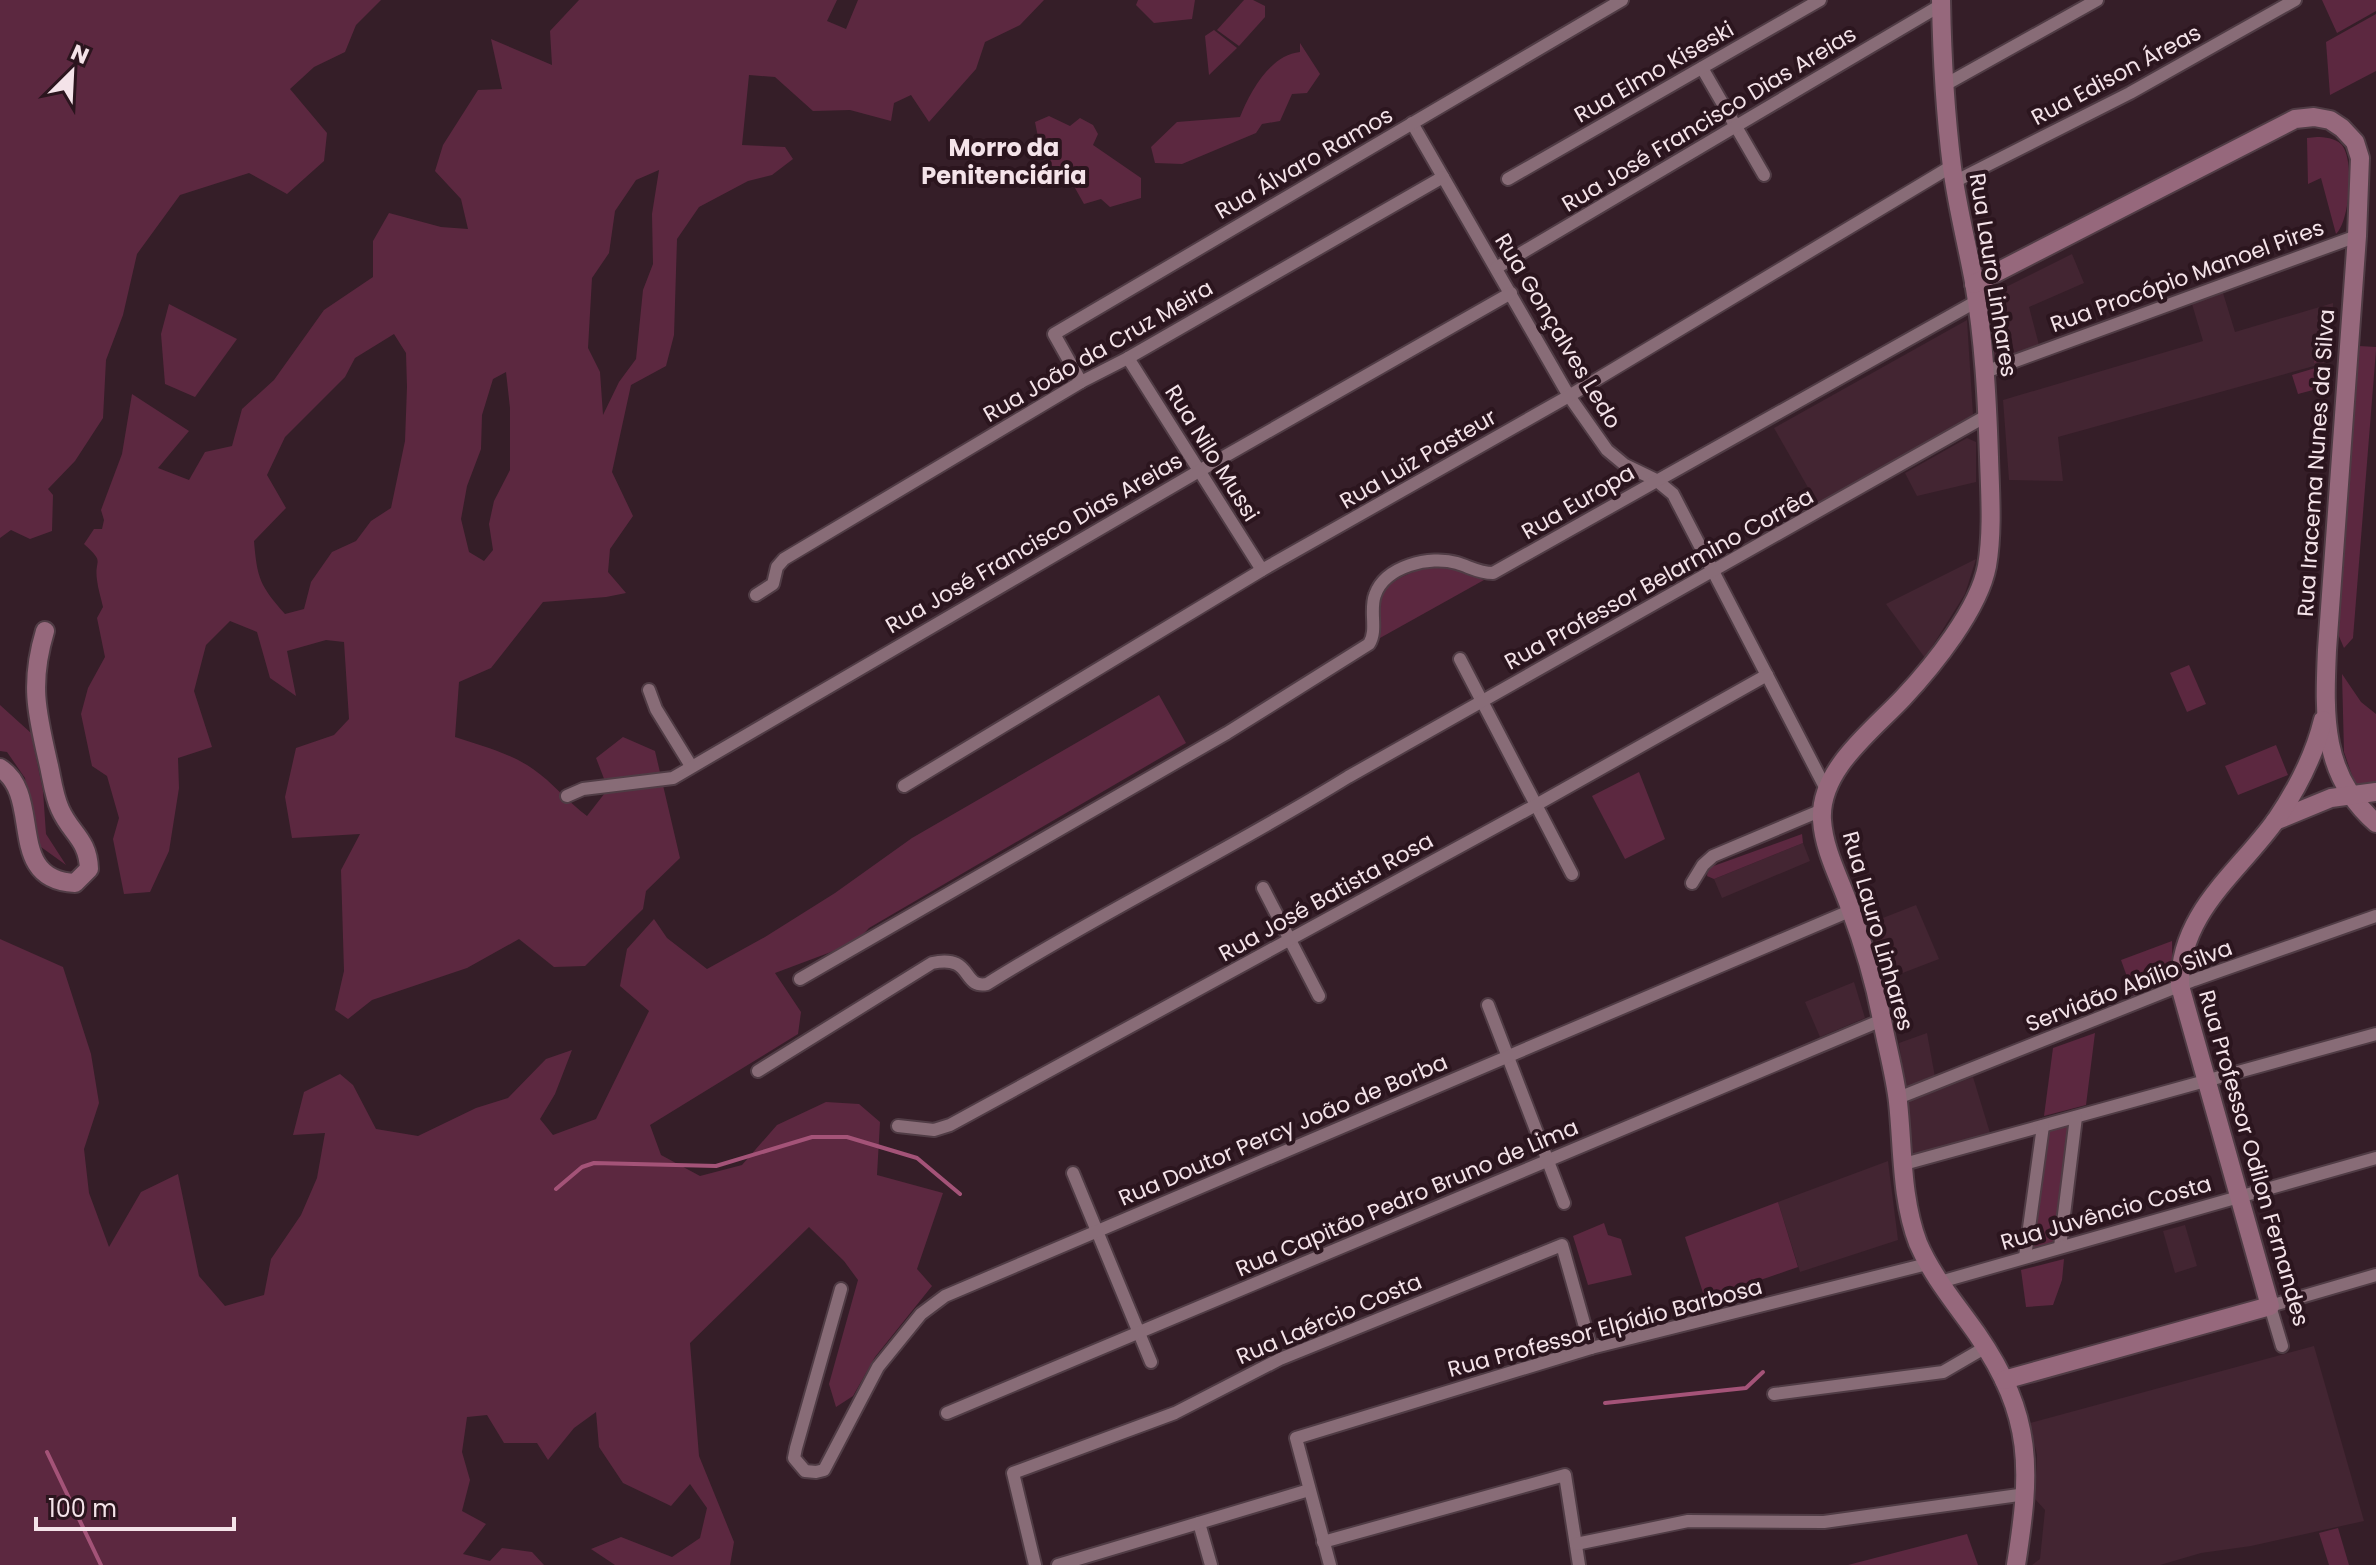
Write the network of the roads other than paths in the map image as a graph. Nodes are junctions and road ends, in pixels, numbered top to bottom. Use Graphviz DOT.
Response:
graph roads {
  1 [pos="1622,0"];
  2 [pos="1820,0"];
  3 [pos="2097,0"];
  4 [pos="2295,0"];
  5 [pos="1941,2"];
  6 [pos="1702,68"];
  7 [pos="1943,86"];
  8 [pos="1412,123"];
  9 [pos="1736,126"];
  10 [pos="1953,174"];
  11 [pos="1764,175"];
  12 [pos="1443,177"];
  13 [pos="1508,179"];
  14 [pos="2357,236"];
  15 [pos="1496,268"];
  16 [pos="1511,293"];
  17 [pos="1975,293"];
  18 [pos="1128,358"];
  19 [pos="1985,372"];
  20 [pos="1081,382"];
  21 [pos="1569,396"];
  22 [pos="1988,415"];
  23 [pos="1199,471"];
  24 [pos="1656,480"];
  25 [pos="1262,570"];
  26 [pos="1713,572"];
  27 [pos="756,595"];
  28 [pos="45,631"];
  29 [pos="1460,659"];
  30 [pos="1767,675"];
  31 [pos="649,690"];
  32 [pos="1482,702"];
  33 [pos="2326,707"];
  34 [pos="691,766"];
  35 [pos="0,768"];
  36 [pos="904,786"];
  37 [pos="1827,791"];
  38 [pos="2376,792"];
  39 [pos="2349,794"];
  40 [pos="567,796"];
  41 [pos="1536,805"];
  42 [pos="1822,810"];
  43 [pos="2275,821"];
  44 [pos="2376,823"];
  45 [pos="1572,874"];
  46 [pos="1692,883"];
  47 [pos="1263,888"];
  48 [pos="1852,910"];
  49 [pos="2376,916"];
  50 [pos="1289,939"];
  51 [pos="800,979"];
  52 [pos="2180,986"];
  53 [pos="1319,996"];
  54 [pos="1488,1005"];
  55 [pos="1882,1020"];
  56 [pos="2376,1034"];
  57 [pos="1507,1056"];
  58 [pos="758,1071"];
  59 [pos="2207,1080"];
  60 [pos="1898,1098"];
  61 [pos="2076,1117"];
  62 [pos="898,1126"];
  63 [pos="2043,1126"];
  64 [pos="2376,1158"];
  65 [pos="1548,1160"];
  66 [pos="1904,1164"];
  67 [pos="1073,1173"];
  68 [pos="2239,1196"];
  69 [pos="1564,1203"];
  70 [pos="1097,1232"];
  71 [pos="2060,1247"];
  72 [pos="2025,1257"];
  73 [pos="1927,1264"];
  74 [pos="2376,1275"];
  75 [pos="1940,1282"];
  76 [pos="841,1289"];
  77 [pos="2270,1306"];
  78 [pos="1139,1332"];
  79 [pos="2282,1346"];
  80 [pos="1986,1347"];
  81 [pos="1591,1348"];
  82 [pos="1151,1362"];
  83 [pos="2004,1380"];
  84 [pos="1774,1394"];
  85 [pos="947,1413"];
  86 [pos="1309,1490"];
  87 [pos="2026,1494"];
  88 [pos="1199,1523"];
  89 [pos="1323,1542"];
  90 [pos="1576,1544"];
  91 [pos="1035,1565"];
  92 [pos="1058,1565"];
  93 [pos="1211,1565"];
  94 [pos="1330,1565"];
  95 [pos="1579,1565"];
  96 [pos="2016,1565"];
  1 -- 8 [label="street, Rua Álvaro Ramos"];
  2 -- 6 [label="street, Rua Elmo Kiseski"];
  3 -- 7 [label="street"];
  4 -- 10 [label="street, Rua Edison Áreas"];
  5 -- 7 [label="street, Rua Lauro Linhares"];
  5 -- 9 [label="street, Rua José Francisco Dias Areias"];
  6 -- 9 [label="street"];
  6 -- 13 [label="street, Rua Elmo Kiseski"];
  7 -- 10 [label="street, Rua Lauro Linhares"];
  8 -- 12 [label="street, Rua Gonçalves Ledo"];
  8 -- 20 [label="street, Rua Álvaro Ramos"];
  9 -- 11 [label="street"];
  9 -- 15 [label="street, Rua José Francisco Dias Areias"];
  10 -- 17 [label="street, Rua Lauro Linhares"];
  10 -- 21 [label="street, Rua Luiz Pasteur"];
  12 -- 15 [label="street, Rua Gonçalves Ledo"];
  12 -- 18 [label="street, Rua João da Cruz Meira"];
  14 -- 17 [label="street, Rua Iracema Nunes da Silva"];
  14 -- 19 [label="street, Rua Procópio Manoel Pires"];
  14 -- 33 [label="street, Rua Iracema Nunes da Silva"];
  15 -- 16 [label="street, Rua Gonçalves Ledo"];
  16 -- 21 [label="street, Rua Gonçalves Ledo"];
  16 -- 23 [label="street, Rua José Francisco Dias Areias"];
  17 -- 19 [label="street, Rua Lauro Linhares"];
  17 -- 24 [label="street, Rua Europa"];
  18 -- 20 [label="street, Rua João da Cruz Meira"];
  18 -- 23 [label="street, Rua Nilo Mussi"];
  19 -- 22 [label="street, Rua Lauro Linhares"];
  20 -- 27 [label="street, Rua João da Cruz Meira"];
  21 -- 24 [label="street, Rua Gonçalves Ledo"];
  21 -- 25 [label="street, Rua Luiz Pasteur"];
  22 -- 26 [label="street, Rua Professor Belarmino Corrêa"];
  22 -- 37 [label="street, Rua Lauro Linhares"];
  23 -- 25 [label="street, Rua Nilo Mussi"];
  23 -- 34 [label="street, Rua José Francisco Dias Areias"];
  24 -- 26 [label="street, Rua Gonçalves Ledo"];
  24 -- 51 [label="street, Rua Europa"];
  25 -- 36 [label="street, Rua Luiz Pasteur"];
  26 -- 30 [label="street, Rua Gonçalves Ledo"];
  26 -- 32 [label="street, Rua Professor Belarmino Corrêa"];
  28 -- 35 [label="street"];
  29 -- 32 [label="street"];
  30 -- 37 [label="street, Rua Gonçalves Ledo"];
  30 -- 41 [label="street, Rua José Batista Rosa"];
  31 -- 34 [label="street"];
  32 -- 41 [label="street"];
  32 -- 58 [label="street, Rua Professor Belarmino Corrêa"];
  33 -- 39 [label="street, Rua Iracema Nunes da Silva"];
  33 -- 43 [label="street, Rua Professor Odilon Fernandes"];
  34 -- 40 [label="street, Rua José Francisco Dias Areias"];
  37 -- 42 [label="street, Rua Lauro Linhares"];
  38 -- 39 [label="street, Rua Professor Odilon Fernandes"];
  39 -- 43 [label="street, Rua Professor Odilon Fernandes"];
  39 -- 44 [label="street, Rua Iracema Nunes da Silva"];
  41 -- 45 [label="street"];
  41 -- 50 [label="street, Rua José Batista Rosa"];
  42 -- 46 [label="street"];
  42 -- 48 [label="street, Rua Lauro Linhares"];
  43 -- 52 [label="street, Rua Professor Odilon Fernandes"];
  47 -- 50 [label="street"];
  48 -- 55 [label="street, Rua Lauro Linhares"];
  48 -- 57 [label="street, Rua Doutor Percy João de Borba"];
  49 -- 52 [label="street, Servidão Abílio Silva"];
  50 -- 53 [label="street"];
  50 -- 62 [label="street, Rua José Batista Rosa"];
  52 -- 59 [label="street, Rua Professor Odilon Fernandes"];
  52 -- 60 [label="street, Servidão Abílio Silva"];
  54 -- 57 [label="street"];
  55 -- 60 [label="street, Rua Lauro Linhares"];
  55 -- 65 [label="street, Rua Capitão Pedro Bruno de Lima"];
  56 -- 59 [label="street"];
  57 -- 65 [label="street"];
  57 -- 70 [label="street, Rua Doutor Percy João de Borba"];
  59 -- 61 [label="street"];
  59 -- 68 [label="street, Rua Professor Odilon Fernandes"];
  60 -- 66 [label="street, Rua Lauro Linhares"];
  61 -- 63 [label="street"];
  61 -- 71 [label="street"];
  63 -- 66 [label="street"];
  63 -- 72 [label="street"];
  64 -- 68 [label="street, Rua Juvêncio Costa"];
  65 -- 69 [label="street"];
  65 -- 78 [label="street, Rua Capitão Pedro Bruno de Lima"];
  66 -- 73 [label="street, Rua Lauro Linhares"];
  67 -- 70 [label="street"];
  68 -- 71 [label="street, Rua Juvêncio Costa"];
  68 -- 77 [label="street, Rua Professor Odilon Fernandes"];
  70 -- 76 [label="street, Rua Doutor Percy João de Borba"];
  70 -- 78 [label="street"];
  71 -- 72 [label="street, Rua Juvêncio Costa"];
  72 -- 75 [label="street, Rua Juvêncio Costa"];
  73 -- 75 [label="street, Rua Lauro Linhares"];
  73 -- 81 [label="street, Rua Professor Elpídio Barbosa"];
  74 -- 77 [label="street"];
  75 -- 80 [label="street, Rua Lauro Linhares"];
  77 -- 79 [label="street, Rua Professor Odilon Fernandes"];
  77 -- 83 [label="street"];
  78 -- 82 [label="street"];
  78 -- 85 [label="street, Rua Capitão Pedro Bruno de Lima"];
  80 -- 83 [label="street, Rua Lauro Linhares"];
  80 -- 84 [label="street"];
  81 -- 86 [label="street, Rua Professor Elpídio Barbosa"];
  81 -- 91 [label="street, Rua Laércio Costa"];
  83 -- 87 [label="street, Rua Lauro Linhares"];
  86 -- 88 [label="street"];
  86 -- 89 [label="street"];
  87 -- 90 [label="street"];
  87 -- 96 [label="street, Rua Lauro Linhares"];
  88 -- 92 [label="street"];
  88 -- 93 [label="street"];
  89 -- 90 [label="street"];
  89 -- 94 [label="street"];
  90 -- 95 [label="street"];
}
